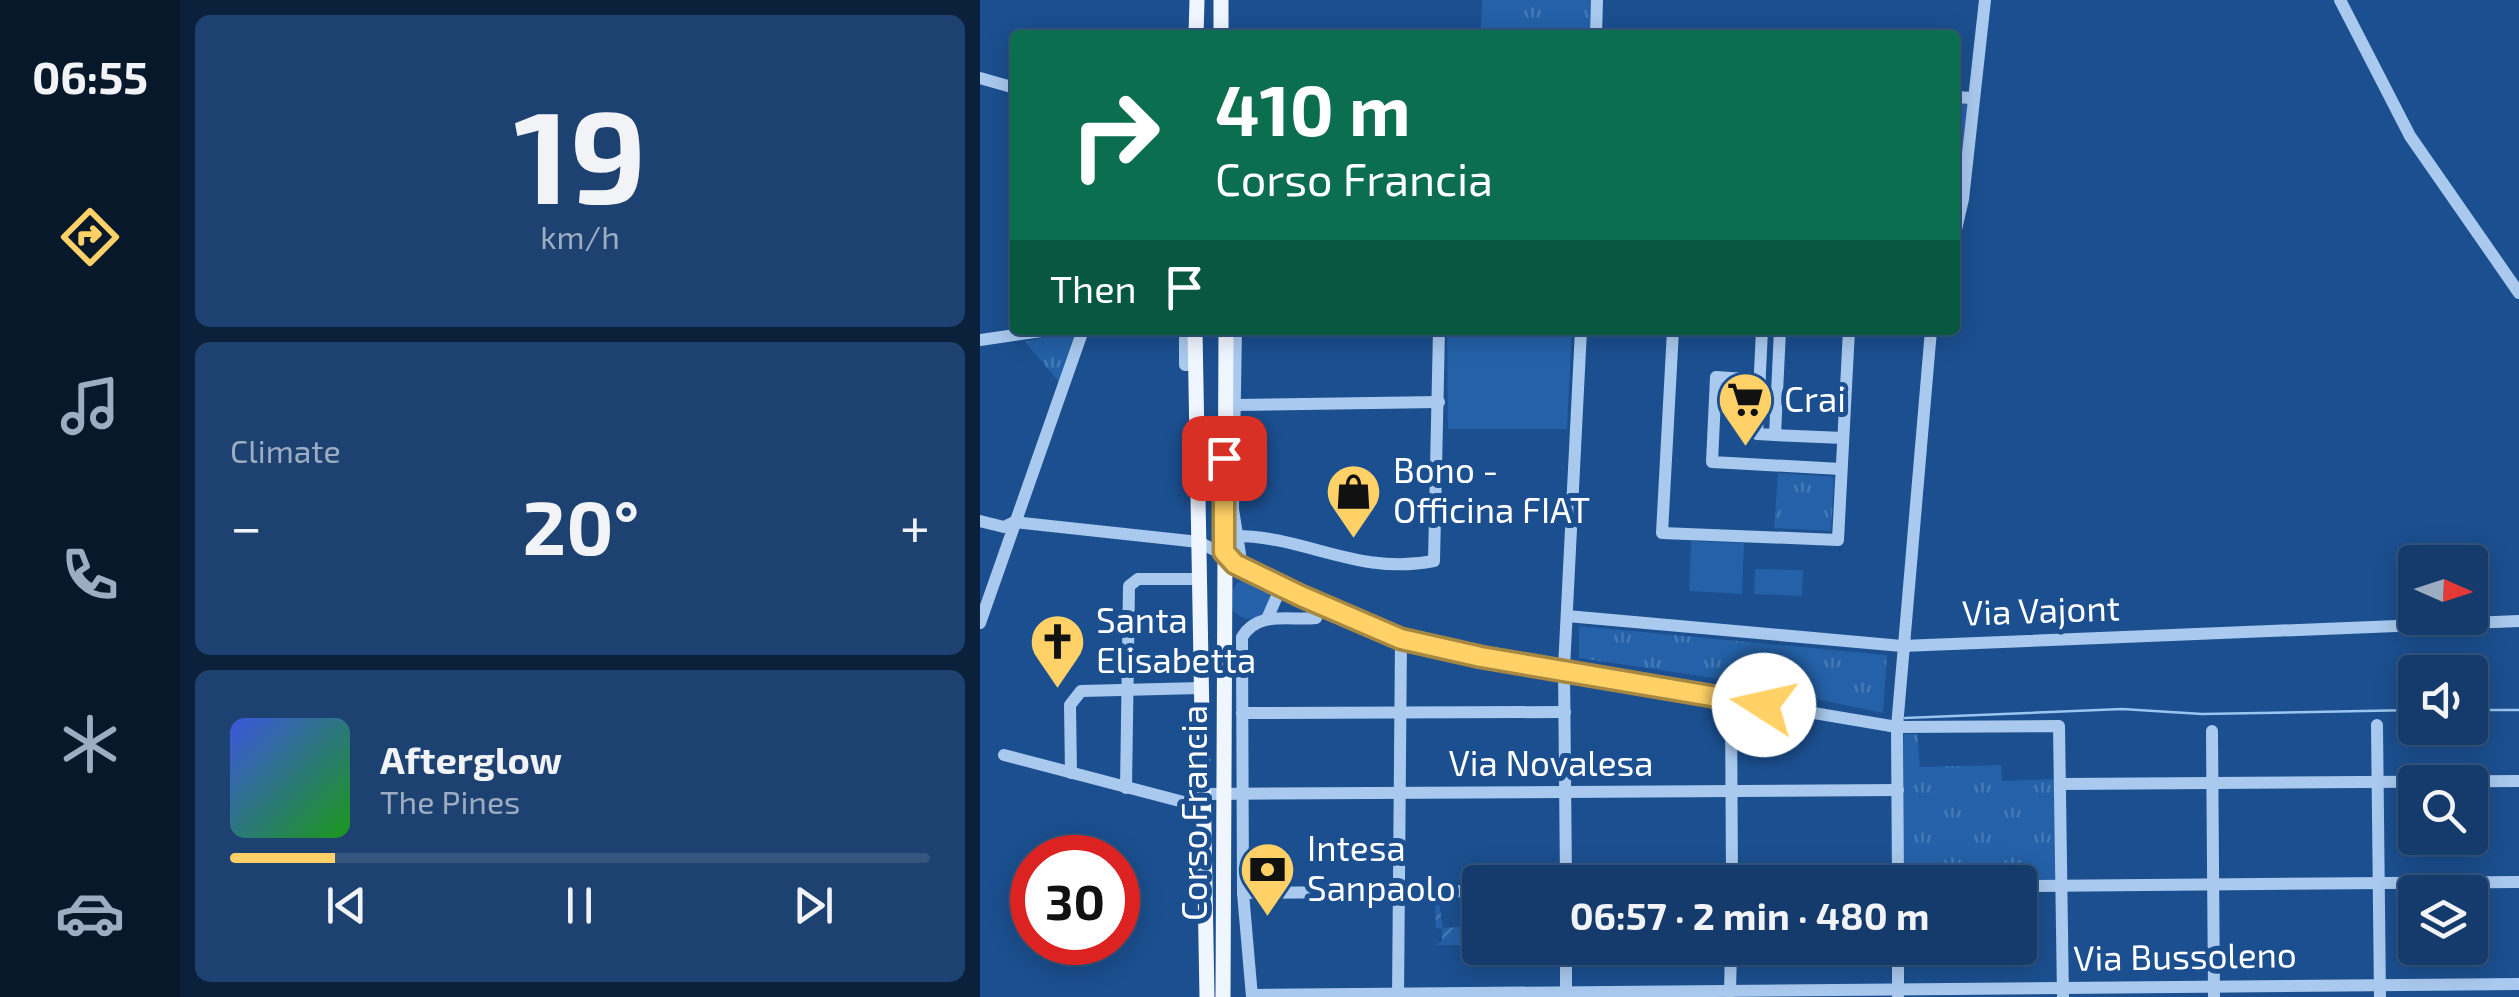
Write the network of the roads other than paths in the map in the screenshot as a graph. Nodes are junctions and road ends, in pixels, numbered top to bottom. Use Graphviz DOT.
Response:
graph roads {
  1 [pos="1197,0"];
  2 [pos="1221,0"];
  3 [pos="1597,0"];
  4 [pos="1985,0"];
  5 [pos="2340,0"];
  6 [pos="1194,30"];
  7 [pos="1221,30"];
  8 [pos="1596,30"];
  9 [pos="980,78"];
  10 [pos="1010,87"];
  11 [pos="1960,97"];
  12 [pos="1972,98"];
  13 [pos="1960,212"];
  14 [pos="2519,293"];
  15 [pos="1014,335"];
  16 [pos="1081,335"];
  17 [pos="1185,335"];
  18 [pos="1195,335"];
  19 [pos="1226,335"];
  20 [pos="1236,335"];
  21 [pos="1439,335"];
  22 [pos="1581,335"];
  23 [pos="1673,335"];
  24 [pos="1762,335"];
  25 [pos="1780,335"];
  26 [pos="1848,335"];
  27 [pos="1930,335"];
  28 [pos="980,340"];
  29 [pos="1194,365"];
  30 [pos="1760,380"];
  31 [pos="1438,402"];
  32 [pos="1235,406"];
  33 [pos="1775,435"];
  34 [pos="1843,438"];
  35 [pos="1841,469"];
  36 [pos="980,521"];
  37 [pos="1014,522"];
  38 [pos="1235,536"];
  39 [pos="1200,542"];
  40 [pos="1224,552"];
  41 [pos="1242,567"];
  42 [pos="1200,579"];
  43 [pos="1281,586"];
  44 [pos="1319,612"];
  45 [pos="1566,616"];
  46 [pos="1267,618"];
  47 [pos="1332,619"];
  48 [pos="2519,621"];
  49 [pos="980,623"];
  50 [pos="1401,639"];
  51 [pos="1902,646"];
  52 [pos="1564,668"];
  53 [pos="1200,688"];
  54 [pos="1126,690"];
  55 [pos="1731,700"];
  56 [pos="1565,712"];
  57 [pos="1242,713"];
  58 [pos="1400,713"];
  59 [pos="2377,725"];
  60 [pos="1896,728"];
  61 [pos="2212,730"];
  62 [pos="1004,754"];
  63 [pos="1071,773"];
  64 [pos="2519,781"];
  65 [pos="2378,782"];
  66 [pos="2213,783"];
  67 [pos="2061,784"];
  68 [pos="1126,788"];
  69 [pos="1898,790"];
  70 [pos="1731,792"];
  71 [pos="1204,794"];
  72 [pos="1400,794"];
  73 [pos="1565,794"];
  74 [pos="1234,795"];
  75 [pos="1566,865"];
  76 [pos="1732,865"];
  77 [pos="1898,865"];
  78 [pos="2519,882"];
  79 [pos="2378,883"];
  80 [pos="2213,884"];
  81 [pos="2037,886"];
  82 [pos="2062,886"];
  83 [pos="1462,891"];
  84 [pos="1399,892"];
  85 [pos="1243,893"];
  86 [pos="1566,965"];
  87 [pos="1731,965"];
  88 [pos="1898,965"];
  89 [pos="2519,984"];
  90 [pos="2380,991"];
  91 [pos="1730,992"];
  92 [pos="2214,992"];
  93 [pos="2064,993"];
  94 [pos="1898,994"];
  95 [pos="1566,995"];
  96 [pos="1252,996"];
  97 [pos="1398,996"];
  98 [pos="1207,997"];
  99 [pos="1223,997"];
  1 -- 6 [label="main road"];
  2 -- 7 [label="main road"];
  3 -- 8 [label="street"];
  4 -- 12 [label="street"];
  5 -- 14 [label="street"];
  9 -- 10 [label="street"];
  11 -- 12 [label="street"];
  12 -- 13 [label="street"];
  15 -- 28 [label="street"];
  16 -- 37 [label="street"];
  17 -- 29 [label="street, Corso Francia"];
  18 -- 29 [label="main road, Corso Francia"];
  19 -- 40 [label="main road, Corso Francia"];
  20 -- 32 [label="street"];
  21 -- 31 [label="street"];
  22 -- 45 [label="street"];
  23 -- 35 [label="street"];
  24 -- 30 [label="street"];
  25 -- 33 [label="street"];
  26 -- 34 [label="street"];
  27 -- 51 [label="street"];
  29 -- 39 [label="main road, Corso Francia"];
  30 -- 33 [label="street"];
  30 -- 35 [label="street"];
  31 -- 32 [label="street"];
  31 -- 38 [label="street"];
  32 -- 38 [label="street"];
  33 -- 34 [label="street"];
  34 -- 35 [label="street"];
  36 -- 37 [label="street"];
  37 -- 39 [label="street"];
  37 -- 49 [label="street"];
  38 -- 41 [label="street"];
  39 -- 40 [label="street"];
  39 -- 42 [label="main road, Corso Francia"];
  40 -- 41 [label="street"];
  40 -- 74 [label="main road, Corso Francia"];
  41 -- 43 [label="street"];
  42 -- 53 [label="main road, Corso Francia"];
  42 -- 54 [label="street, Corso Francia"];
  43 -- 44 [label="street"];
  43 -- 46 [label="street"];
  44 -- 46 [label="street"];
  44 -- 47 [label="street"];
  44 -- 50 [label="street"];
  45 -- 51 [label="street, Via Vajont"];
  45 -- 52 [label="street"];
  46 -- 57 [label="street, Corso Francia"];
  48 -- 51 [label="street, Via Vajont"];
  50 -- 52 [label="street"];
  50 -- 58 [label="street"];
  51 -- 60 [label="street"];
  52 -- 55 [label="street"];
  52 -- 56 [label="street"];
  53 -- 54 [label="street, Corso Francia"];
  53 -- 71 [label="main road, Corso Francia"];
  54 -- 63 [label="street, Corso Francia"];
  54 -- 68 [label="street, Corso Francia"];
  55 -- 60 [label="street"];
  55 -- 70 [label="street"];
  56 -- 58 [label="street"];
  56 -- 73 [label="street"];
  57 -- 58 [label="street"];
  57 -- 74 [label="street, Corso Francia"];
  58 -- 72 [label="street"];
  59 -- 65 [label="street"];
  60 -- 67 [label="street"];
  60 -- 69 [label="street"];
  61 -- 66 [label="street"];
  62 -- 63 [label="street, Corso Francia"];
  63 -- 68 [label="street, Corso Francia"];
  64 -- 65 [label="street"];
  65 -- 66 [label="street"];
  65 -- 79 [label="street"];
  66 -- 67 [label="street"];
  66 -- 80 [label="street"];
  67 -- 82 [label="street"];
  68 -- 71 [label="street, Corso Francia"];
  69 -- 70 [label="street, Via Novalesa"];
  69 -- 77 [label="street"];
  70 -- 73 [label="street, Via Novalesa"];
  70 -- 76 [label="street"];
  71 -- 74 [label="street, Via Novalesa"];
  71 -- 98 [label="main road, Corso Francia"];
  72 -- 73 [label="street, Via Novalesa"];
  72 -- 74 [label="street, Via Novalesa"];
  72 -- 84 [label="street"];
  73 -- 75 [label="street"];
  74 -- 85 [label="street, Corso Francia"];
  74 -- 99 [label="main road, Corso Francia"];
  78 -- 79 [label="street"];
  79 -- 80 [label="street"];
  79 -- 90 [label="street"];
  80 -- 82 [label="street"];
  80 -- 92 [label="street"];
  81 -- 82 [label="street"];
  82 -- 93 [label="street"];
  83 -- 84 [label="street"];
  84 -- 85 [label="street"];
  84 -- 97 [label="street"];
  85 -- 96 [label="street, Corso Francia"];
  86 -- 95 [label="street"];
  87 -- 91 [label="street"];
  88 -- 94 [label="street"];
  89 -- 90 [label="street, Via Bussoleno"];
  90 -- 92 [label="street, Via Bussoleno"];
  91 -- 94 [label="street, Via Bussoleno"];
  91 -- 95 [label="street, Via Bussoleno"];
  92 -- 93 [label="street, Via Bussoleno"];
  93 -- 94 [label="street, Via Bussoleno"];
  95 -- 97 [label="street, Via Bussoleno"];
  96 -- 97 [label="street, Via Bussoleno"];
}
